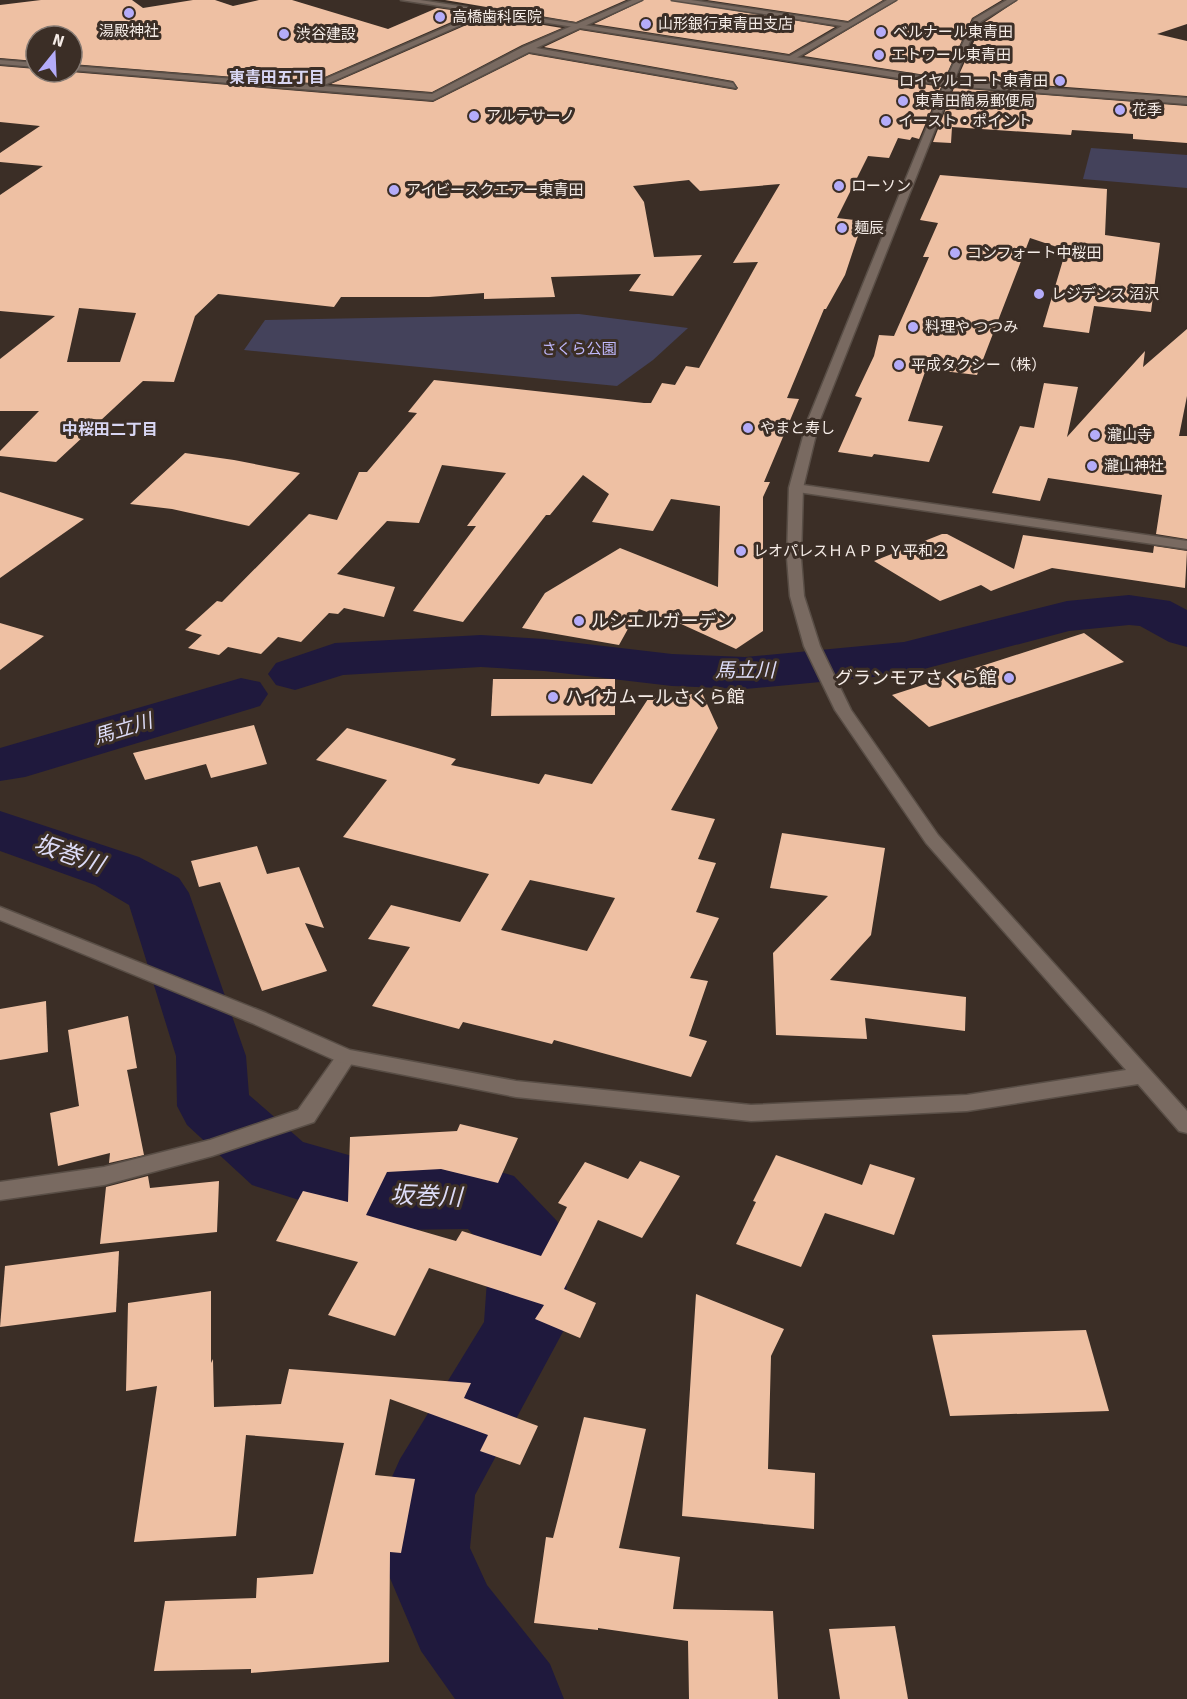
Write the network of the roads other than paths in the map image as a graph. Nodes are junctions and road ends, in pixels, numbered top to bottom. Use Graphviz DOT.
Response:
graph roads {
  1 [pos="405,0"];
  2 [pos="638,0"];
  3 [pos="676,0"];
  4 [pos="892,0"];
  5 [pos="1012,0"];
  6 [pos="766,3"];
  7 [pos="752,10"];
  8 [pos="483,12"];
  9 [pos="849,25"];
  10 [pos="575,26"];
  11 [pos="526,49"];
  12 [pos="791,59"];
  13 [pos="0,62"];
  14 [pos="24,64"];
  15 [pos="84,69"];
  16 [pos="951,83"];
  17 [pos="733,86"];
  18 [pos="313,87"];
  19 [pos="1187,101"];
  20 [pos="796,488"];
  21 [pos="1187,545"];
  22 [pos="0,913"];
  23 [pos="346,1057"];
  24 [pos="1144,1075"];
  25 [pos="1187,1125"];
  26 [pos="0,1191"];
  1 -- 8 [label="street"];
  2 -- 10 [label="street"];
  3 -- 7 [label="street"];
  4 -- 9 [label="street"];
  5 -- 16 [label="street"];
  6 -- 7 [label="street"];
  7 -- 9 [label="street"];
  8 -- 10 [label="street"];
  8 -- 18 [label="street"];
  9 -- 12 [label="street"];
  10 -- 11 [label="street"];
  10 -- 12 [label="street"];
  11 -- 17 [label="street"];
  11 -- 18 [label="street"];
  12 -- 16 [label="street"];
  13 -- 14 [label="street"];
  15 -- 18 [label="street"];
  16 -- 19 [label="street"];
  16 -- 20 [label="street"];
  20 -- 21 [label="street"];
  20 -- 24 [label="street"];
  22 -- 23 [label="street"];
  23 -- 24 [label="street"];
  23 -- 26 [label="street"];
  24 -- 25 [label="street"];
}
